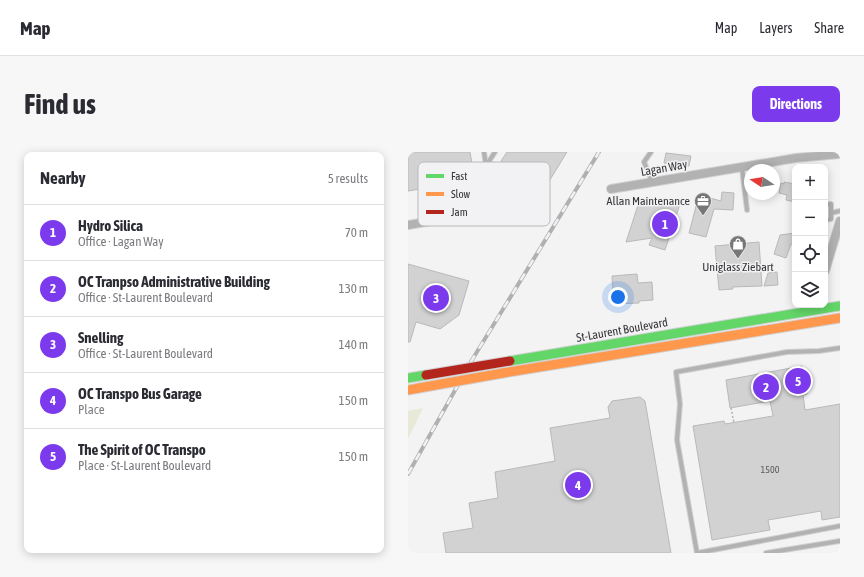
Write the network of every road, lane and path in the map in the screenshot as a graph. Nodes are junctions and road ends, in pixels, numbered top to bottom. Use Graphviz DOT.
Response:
graph roads {
  1 [pos="484,152"];
  2 [pos="496,152"];
  3 [pos="651,152"];
  4 [pos="840,154"];
  5 [pos="485,162"];
  6 [pos="489,162"];
  7 [pos="742,168"];
  8 [pos="652,182"];
  9 [pos="611,189"];
  10 [pos="828,204"];
  11 [pos="747,210"];
  12 [pos="840,211"];
  13 [pos="831,213"];
  14 [pos="828,220"];
  15 [pos="840,221"];
  16 [pos="418,222"];
  17 [pos="408,224"];
  18 [pos="828,261"];
  19 [pos="840,306"];
  20 [pos="828,307"];
  21 [pos="814,308"];
  22 [pos="840,318"];
  23 [pos="840,348"];
  24 [pos="408,378"];
  25 [pos="408,390"];
  26 [pos="731,408"];
  27 [pos="734,423"];
  28 [pos="840,526"];
  29 [pos="840,541"];
  30 [pos="766,553"];
  1 -- 5 [label="lane"];
  2 -- 6 [label="lane"];
  3 -- 8 [label="lane"];
  4 -- 7 [label="street, Lagan Way"];
  7 -- 8 [label="street, Lagan Way"];
  7 -- 11 [label="lane"];
  8 -- 9 [label="street, Lagan Way"];
  10 -- 13 [label="lane"];
  12 -- 13 [label="lane"];
  13 -- 14 [label="lane"];
  15 -- 18 [label="street"];
  16 -- 17 [label="street"];
  19 -- 20 [label="main road, St-Laurent Boulevard"];
  21 -- 24 [label="main road, St-Laurent Boulevard, bridge"];
  22 -- 25 [label="main road, St-Laurent Boulevard, bridge"];
  23 -- 28 [label="lane"];
  26 -- 27 [label="path"];
  29 -- 30 [label="lane"];
}
